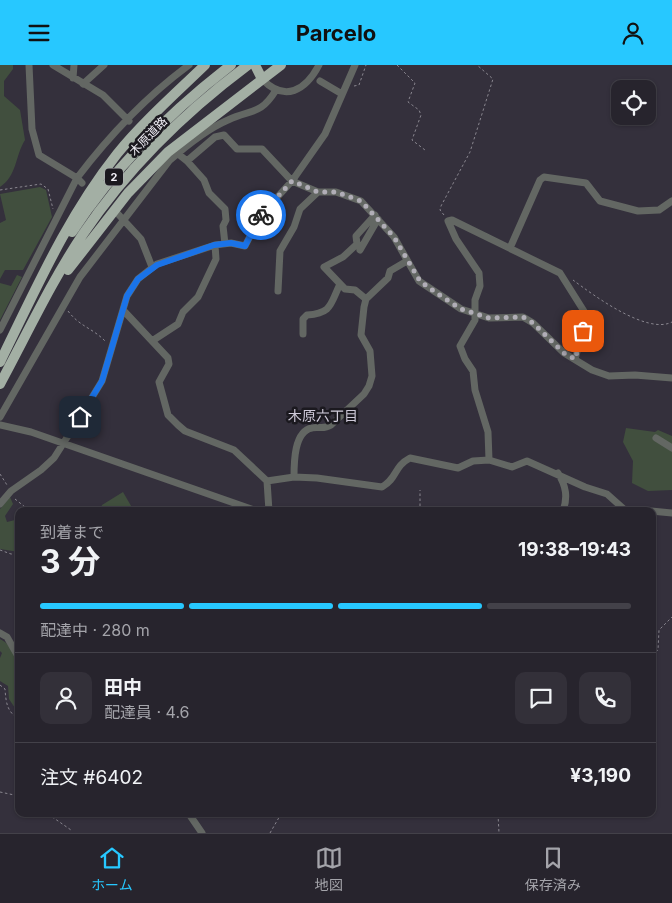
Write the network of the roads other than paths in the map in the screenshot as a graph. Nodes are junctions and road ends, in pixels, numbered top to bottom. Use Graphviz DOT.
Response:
graph roads {
  1 [pos="29,65"];
  2 [pos="53,65"];
  3 [pos="74,65"];
  4 [pos="104,65"];
  5 [pos="189,65"];
  6 [pos="205,65"];
  7 [pos="248,65"];
  8 [pos="255,65"];
  9 [pos="281,65"];
  10 [pos="319,65"];
  11 [pos="355,65"];
  12 [pos="231,69"];
  13 [pos="73,78"];
  14 [pos="262,79"];
  15 [pos="320,81"];
  16 [pos="83,84"];
  17 [pos="276,90"];
  18 [pos="342,94"];
  19 [pos="129,121"];
  20 [pos="178,153"];
  21 [pos="187,161"];
  22 [pos="79,180"];
  23 [pos="292,181"];
  24 [pos="318,192"];
  25 [pos="672,201"];
  26 [pos="121,216"];
  27 [pos="376,217"];
  28 [pos="225,244"];
  29 [pos="214,245"];
  30 [pos="510,247"];
  31 [pos="360,250"];
  32 [pos="407,261"];
  33 [pos="152,267"];
  34 [pos="340,284"];
  35 [pos="278,291"];
  36 [pos="366,299"];
  37 [pos="124,310"];
  38 [pos="26,311"];
  39 [pos="476,313"];
  40 [pos="36,316"];
  41 [pos="0,330"];
  42 [pos="303,333"];
  43 [pos="152,341"];
  44 [pos="575,359"];
  45 [pos="0,362"];
  46 [pos="672,379"];
  47 [pos="0,384"];
  48 [pos="0,417"];
  49 [pos="0,425"];
  50 [pos="656,438"];
  51 [pos="62,443"];
  52 [pos="672,448"];
  53 [pos="489,460"];
  54 [pos="557,473"];
  55 [pos="294,477"];
  56 [pos="267,481"];
  57 [pos="0,504"];
  58 [pos="246,507"];
  59 [pos="269,507"];
  60 [pos="564,507"];
  61 [pos="622,507"];
  62 [pos="656,511"];
  63 [pos="672,513"];
  64 [pos="0,633"];
  65 [pos="15,651"];
  66 [pos="191,817"];
  67 [pos="202,833"];
  1 -- 22 [label="street"];
  2 -- 13 [label="street"];
  3 -- 13 [label="street"];
  4 -- 16 [label="street"];
  5 -- 19 [label="street"];
  6 -- 38 [label="highway, 2"];
  7 -- 12 [label="highway, 木原道路 / 2"];
  8 -- 14 [label="highway"];
  9 -- 14 [label="highway"];
  10 -- 17 [label="street"];
  11 -- 18 [label="street"];
  12 -- 38 [label="highway, 木原道路 / 2"];
  12 -- 40 [label="highway, 木原道路 / 2"];
  13 -- 16 [label="street"];
  14 -- 17 [label="street"];
  14 -- 40 [label="highway"];
  15 -- 18 [label="street"];
  16 -- 19 [label="street"];
  17 -- 20 [label="street"];
  18 -- 23 [label="street"];
  19 -- 22 [label="street"];
  20 -- 21 [label="street"];
  20 -- 26 [label="street"];
  21 -- 23 [label="street"];
  21 -- 28 [label="street"];
  22 -- 41 [label="street"];
  23 -- 24 [label="street"];
  23 -- 28 [label="street"];
  24 -- 27 [label="street"];
  24 -- 35 [label="street"];
  25 -- 30 [label="street"];
  26 -- 33 [label="street"];
  26 -- 48 [label="street"];
  27 -- 31 [label="street"];
  27 -- 32 [label="street"];
  27 -- 34 [label="street"];
  28 -- 29 [label="street"];
  29 -- 33 [label="street"];
  29 -- 43 [label="street"];
  30 -- 39 [label="street"];
  30 -- 44 [label="street"];
  32 -- 36 [label="street"];
  32 -- 39 [label="street"];
  33 -- 37 [label="street"];
  34 -- 36 [label="street"];
  34 -- 42 [label="street"];
  36 -- 55 [label="street"];
  37 -- 43 [label="street"];
  37 -- 51 [label="street"];
  38 -- 45 [label="highway, 2"];
  39 -- 44 [label="street"];
  39 -- 53 [label="street"];
  40 -- 47 [label="highway, 2"];
  43 -- 56 [label="street"];
  44 -- 46 [label="street"];
  49 -- 51 [label="street"];
  50 -- 52 [label="street"];
  51 -- 57 [label="street"];
  51 -- 58 [label="street"];
  53 -- 54 [label="street"];
  53 -- 55 [label="street"];
  54 -- 60 [label="street"];
  54 -- 61 [label="street"];
  55 -- 56 [label="street"];
  56 -- 59 [label="street"];
  62 -- 63 [label="street"];
  64 -- 65 [label="street"];
  66 -- 67 [label="street"];
}
